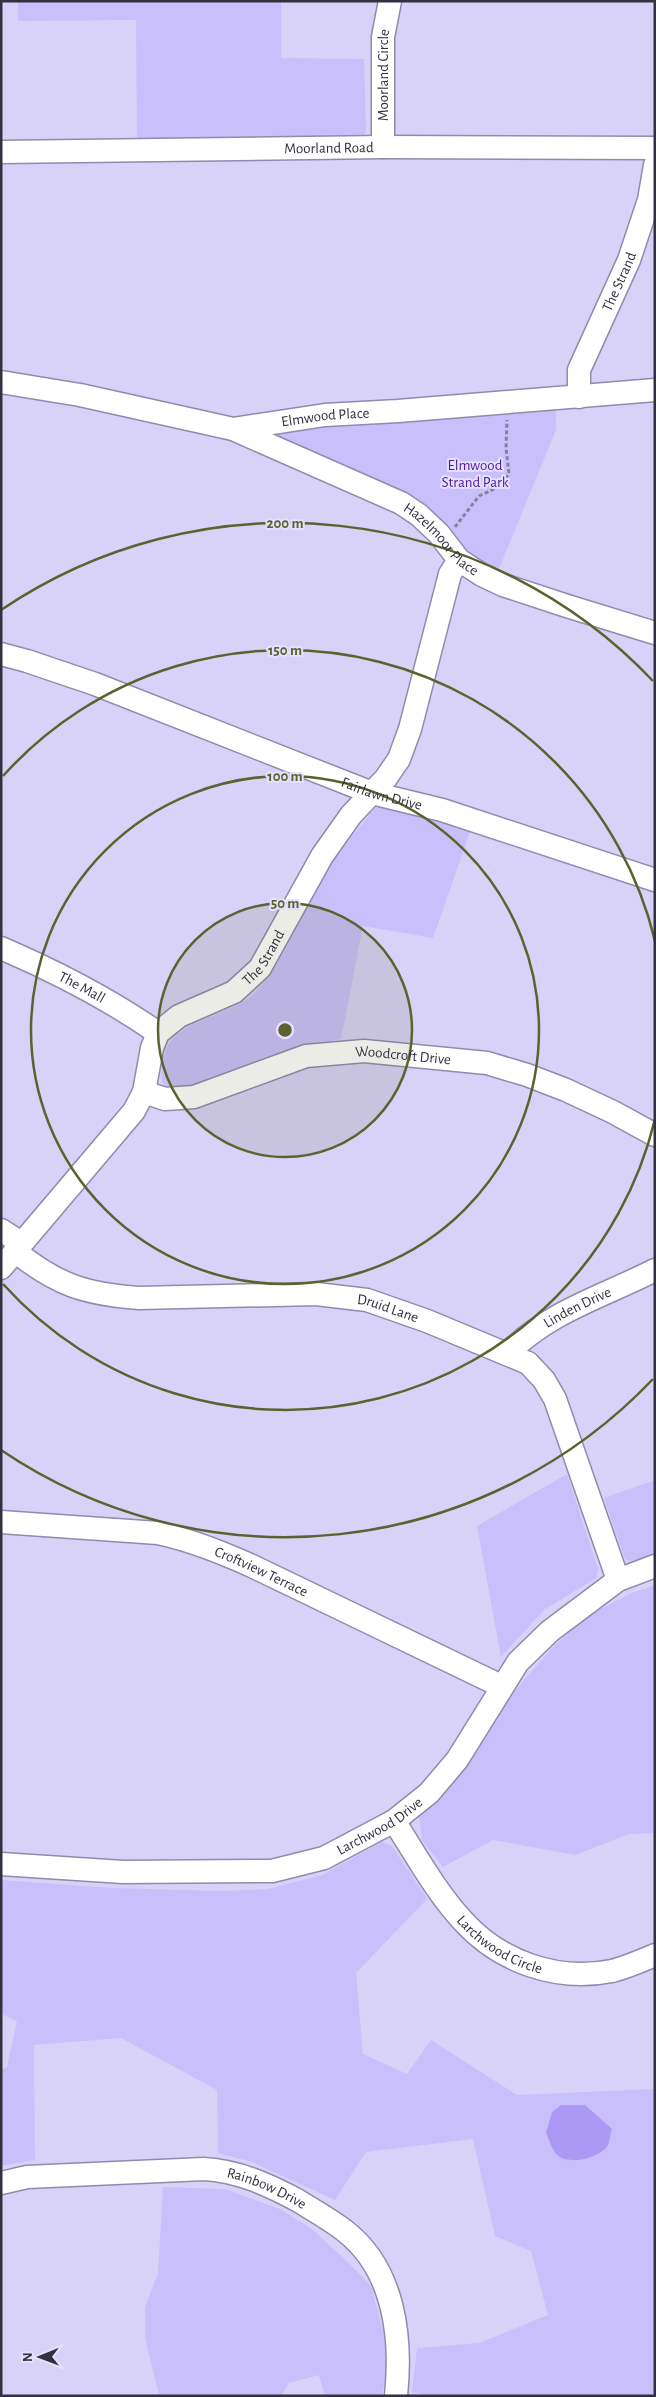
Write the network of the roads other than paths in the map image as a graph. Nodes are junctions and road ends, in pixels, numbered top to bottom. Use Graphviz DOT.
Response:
graph roads {
  1 [pos="390,1"];
  2 [pos="383,147"];
  3 [pos="655,148"];
  4 [pos="1,152"];
  5 [pos="655,165"];
  6 [pos="1,382"];
  7 [pos="655,390"];
  8 [pos="579,397"];
  9 [pos="233,429"];
  10 [pos="452,551"];
  11 [pos="655,633"];
  12 [pos="1,654"];
  13 [pos="372,793"];
  14 [pos="655,880"];
  15 [pos="1,948"];
  16 [pos="158,1033"];
  17 [pos="144,1092"];
  18 [pos="655,1135"];
  19 [pos="1,1230"];
  20 [pos="18,1247"];
  21 [pos="1,1268"];
  22 [pos="655,1270"];
  23 [pos="507,1354"];
  24 [pos="1,1522"];
  25 [pos="655,1566"];
  26 [pos="618,1580"];
  27 [pos="501,1686"];
  28 [pos="394,1821"];
  29 [pos="1,1864"];
  30 [pos="655,1955"];
  31 [pos="1,2183"];
  32 [pos="396,2396"];
  1 -- 2 [label="street, Moorland Circle"];
  2 -- 3 [label="street, Moorland Road"];
  2 -- 4 [label="street, Moorland Road"];
  5 -- 8 [label="street, The Strand"];
  6 -- 9 [label="street, Elmwood Place"];
  7 -- 8 [label="street, Elmwood Place"];
  8 -- 9 [label="street, Elmwood Place"];
  9 -- 10 [label="street, Hazelmoor Place"];
  10 -- 11 [label="street, Hazelmoor Place"];
  10 -- 13 [label="street, The Strand"];
  12 -- 13 [label="street, Fairlawn Drive"];
  13 -- 14 [label="street, Fairlawn Drive"];
  13 -- 16 [label="street, The Strand"];
  15 -- 16 [label="street, The Mall"];
  16 -- 17 [label="street"];
  17 -- 18 [label="street, Woodcroft Drive"];
  17 -- 20 [label="street"];
  19 -- 20 [label="street, Druid Lane"];
  20 -- 21 [label="street"];
  20 -- 23 [label="street, Druid Lane"];
  22 -- 23 [label="street, Linden Drive"];
  23 -- 26 [label="street, Druid Lane"];
  24 -- 27 [label="street, Croftview Terrace"];
  25 -- 26 [label="street, Larchwood Drive"];
  26 -- 27 [label="street, Larchwood Drive"];
  27 -- 28 [label="street, Larchwood Drive"];
  28 -- 29 [label="street, Larchwood Drive"];
  28 -- 30 [label="street, Larchwood Circle"];
  31 -- 32 [label="street, Rainbow Drive"];
}
